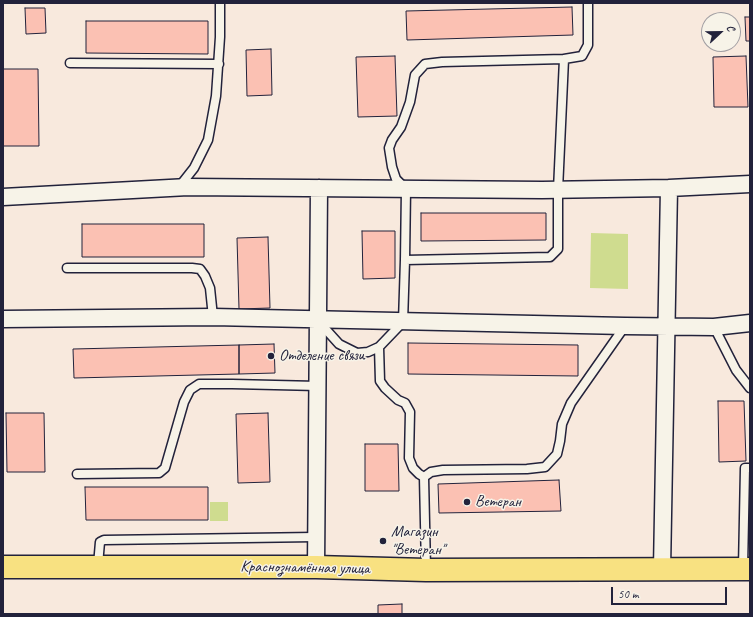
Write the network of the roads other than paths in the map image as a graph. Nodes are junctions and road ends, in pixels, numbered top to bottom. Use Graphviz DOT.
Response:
graph roads {
  1 [pos="220,3"];
  2 [pos="588,3"];
  3 [pos="564,59"];
  4 [pos="70,63"];
  5 [pos="219,64"];
  6 [pos="750,184"];
  7 [pos="179,188"];
  8 [pos="319,188"];
  9 [pos="669,188"];
  10 [pos="406,189"];
  11 [pos="558,190"];
  12 [pos="3,197"];
  13 [pos="405,260"];
  14 [pos="67,268"];
  15 [pos="214,317"];
  16 [pos="3,319"];
  17 [pos="318,321"];
  18 [pos="403,322"];
  19 [pos="750,323"];
  20 [pos="625,326"];
  21 [pos="667,326"];
  22 [pos="714,327"];
  23 [pos="379,347"];
  24 [pos="318,386"];
  25 [pos="750,388"];
  26 [pos="748,467"];
  27 [pos="77,474"];
  28 [pos="424,477"];
  29 [pos="315,537"];
  30 [pos="3,567"];
  31 [pos="98,567"];
  32 [pos="316,567"];
  33 [pos="662,569"];
  34 [pos="746,569"];
  35 [pos="426,570"];
  1 -- 5 [label="lane"];
  2 -- 3 [label="lane"];
  3 -- 10 [label="lane"];
  3 -- 11 [label="lane"];
  4 -- 5 [label="lane"];
  5 -- 7 [label="lane"];
  6 -- 9 [label="street"];
  7 -- 8 [label="street"];
  7 -- 12 [label="street"];
  8 -- 10 [label="street"];
  8 -- 17 [label="street"];
  9 -- 11 [label="street"];
  9 -- 21 [label="street"];
  10 -- 11 [label="street"];
  10 -- 13 [label="lane"];
  11 -- 13 [label="lane"];
  13 -- 18 [label="lane"];
  14 -- 15 [label="lane"];
  15 -- 16 [label="street"];
  15 -- 17 [label="street"];
  17 -- 18 [label="street"];
  17 -- 23 [label="lane"];
  17 -- 24 [label="street"];
  18 -- 20 [label="street"];
  18 -- 23 [label="lane"];
  19 -- 22 [label="street"];
  20 -- 21 [label="street"];
  20 -- 28 [label="lane"];
  21 -- 22 [label="street"];
  21 -- 33 [label="street"];
  22 -- 25 [label="lane"];
  23 -- 28 [label="lane"];
  24 -- 27 [label="lane"];
  24 -- 29 [label="street"];
  26 -- 34 [label="lane"];
  28 -- 35 [label="lane"];
  29 -- 31 [label="lane"];
  29 -- 32 [label="street"];
  30 -- 31 [label="main road, Краснознамённая улица"];
  31 -- 32 [label="main road, Краснознамённая улица"];
  32 -- 35 [label="main road, Краснознамённая улица"];
  33 -- 34 [label="main road, Краснознамённая улица"];
  33 -- 35 [label="main road, Краснознамённая улица"];
}
